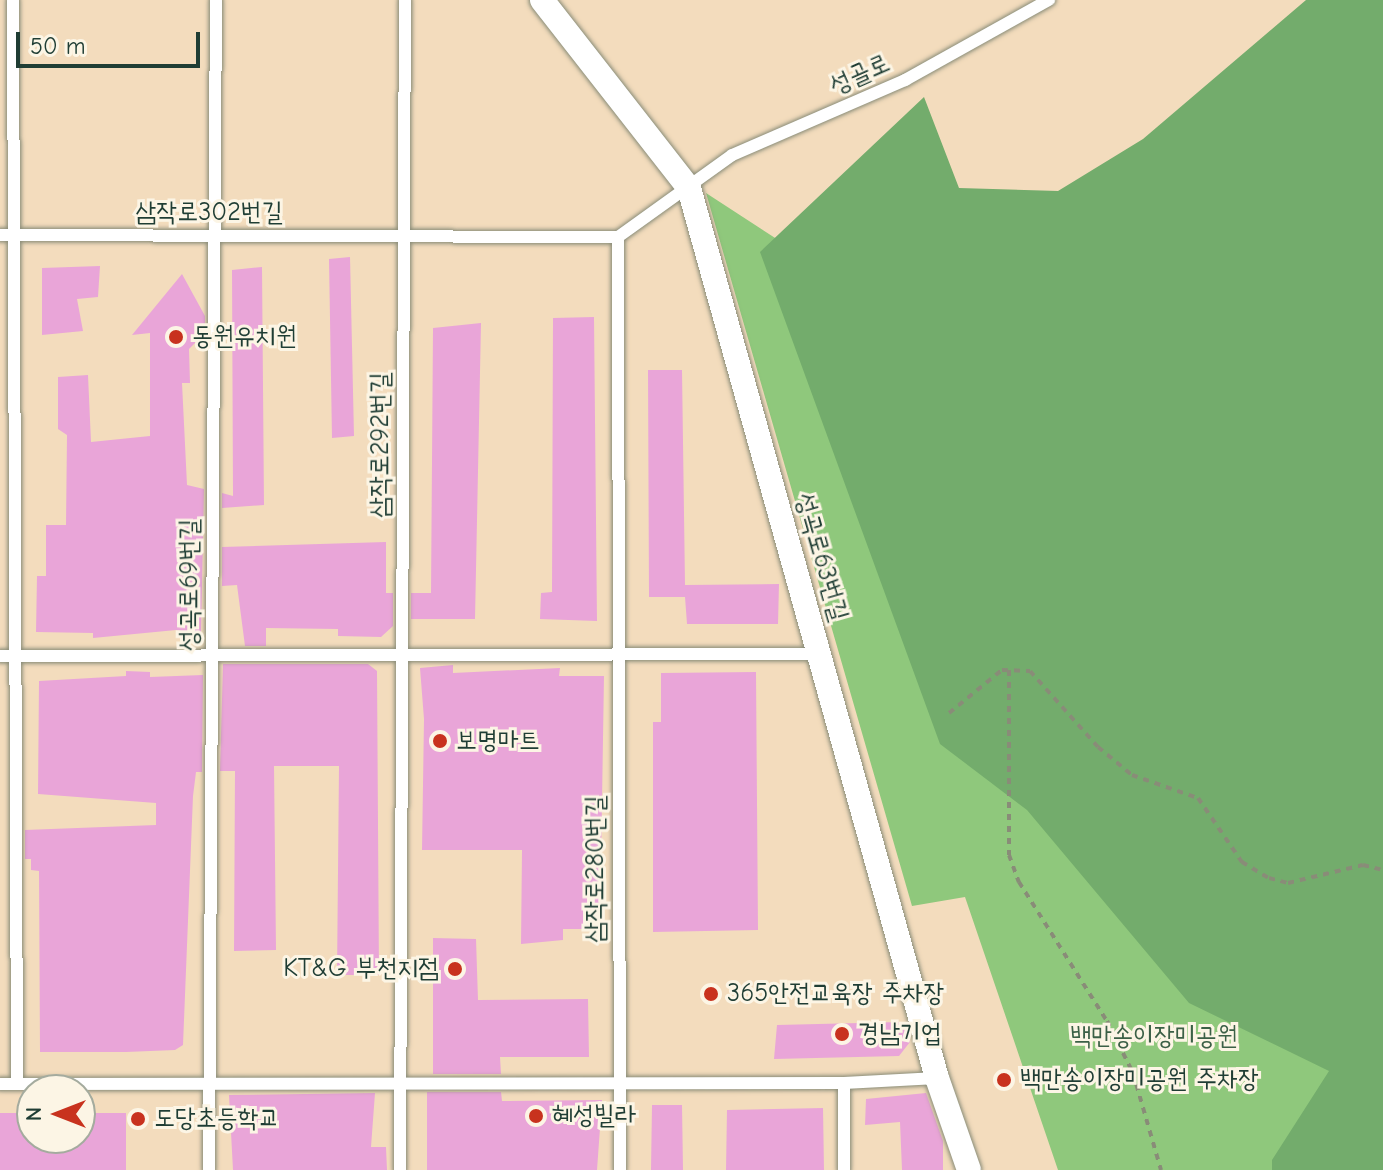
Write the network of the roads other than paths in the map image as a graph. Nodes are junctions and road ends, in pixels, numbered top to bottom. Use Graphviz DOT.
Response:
graph roads {
  1 [pos="13,0"];
  2 [pos="216,0"];
  3 [pos="405,0"];
  4 [pos="542,0"];
  5 [pos="1049,0"];
  6 [pos="689,188"];
  7 [pos="0,235"];
  8 [pos="14,235"];
  9 [pos="212,235"];
  10 [pos="404,236"];
  11 [pos="618,237"];
  12 [pos="618,654"];
  13 [pos="819,654"];
  14 [pos="402,655"];
  15 [pos="0,656"];
  16 [pos="16,656"];
  17 [pos="212,656"];
  18 [pos="17,1074"];
  19 [pos="937,1078"];
  20 [pos="618,1083"];
  21 [pos="844,1083"];
  22 [pos="96,1084"];
  23 [pos="209,1084"];
  24 [pos="400,1084"];
  25 [pos="209,1170"];
  26 [pos="400,1170"];
  27 [pos="620,1170"];
  28 [pos="844,1170"];
  29 [pos="969,1170"];
  1 -- 8 [label="lane"];
  2 -- 9 [label="lane, 성곡로69번길"];
  3 -- 10 [label="lane"];
  4 -- 6 [label="street, 성곡로63번길"];
  5 -- 6 [label="lane, 성골로"];
  6 -- 11 [label="lane"];
  6 -- 13 [label="street, 성곡로63번길"];
  7 -- 8 [label="lane, 삼작로302번길"];
  8 -- 9 [label="lane, 삼작로302번길"];
  8 -- 16 [label="lane"];
  9 -- 10 [label="lane, 삼작로302번길"];
  9 -- 17 [label="lane, 성곡로69번길"];
  10 -- 11 [label="lane, 삼작로302번길"];
  10 -- 14 [label="lane, 삼작로292번길"];
  11 -- 12 [label="lane"];
  12 -- 13 [label="lane"];
  12 -- 14 [label="lane"];
  12 -- 20 [label="lane, 삼작로280번길"];
  13 -- 19 [label="street, 성곡로63번길"];
  14 -- 17 [label="lane"];
  14 -- 24 [label="lane"];
  15 -- 16 [label="lane"];
  16 -- 17 [label="lane"];
  16 -- 18 [label="lane"];
  17 -- 23 [label="lane, 성곡로69번길"];
  19 -- 21 [label="lane"];
  19 -- 29 [label="street, 성곡로63번길"];
  20 -- 21 [label="lane"];
  20 -- 24 [label="lane"];
  20 -- 27 [label="lane, 삼작로280번길"];
  21 -- 28 [label="lane"];
  22 -- 23 [label="lane"];
  23 -- 24 [label="lane"];
  23 -- 25 [label="lane, 성곡로69번길"];
  24 -- 26 [label="lane"];
}
